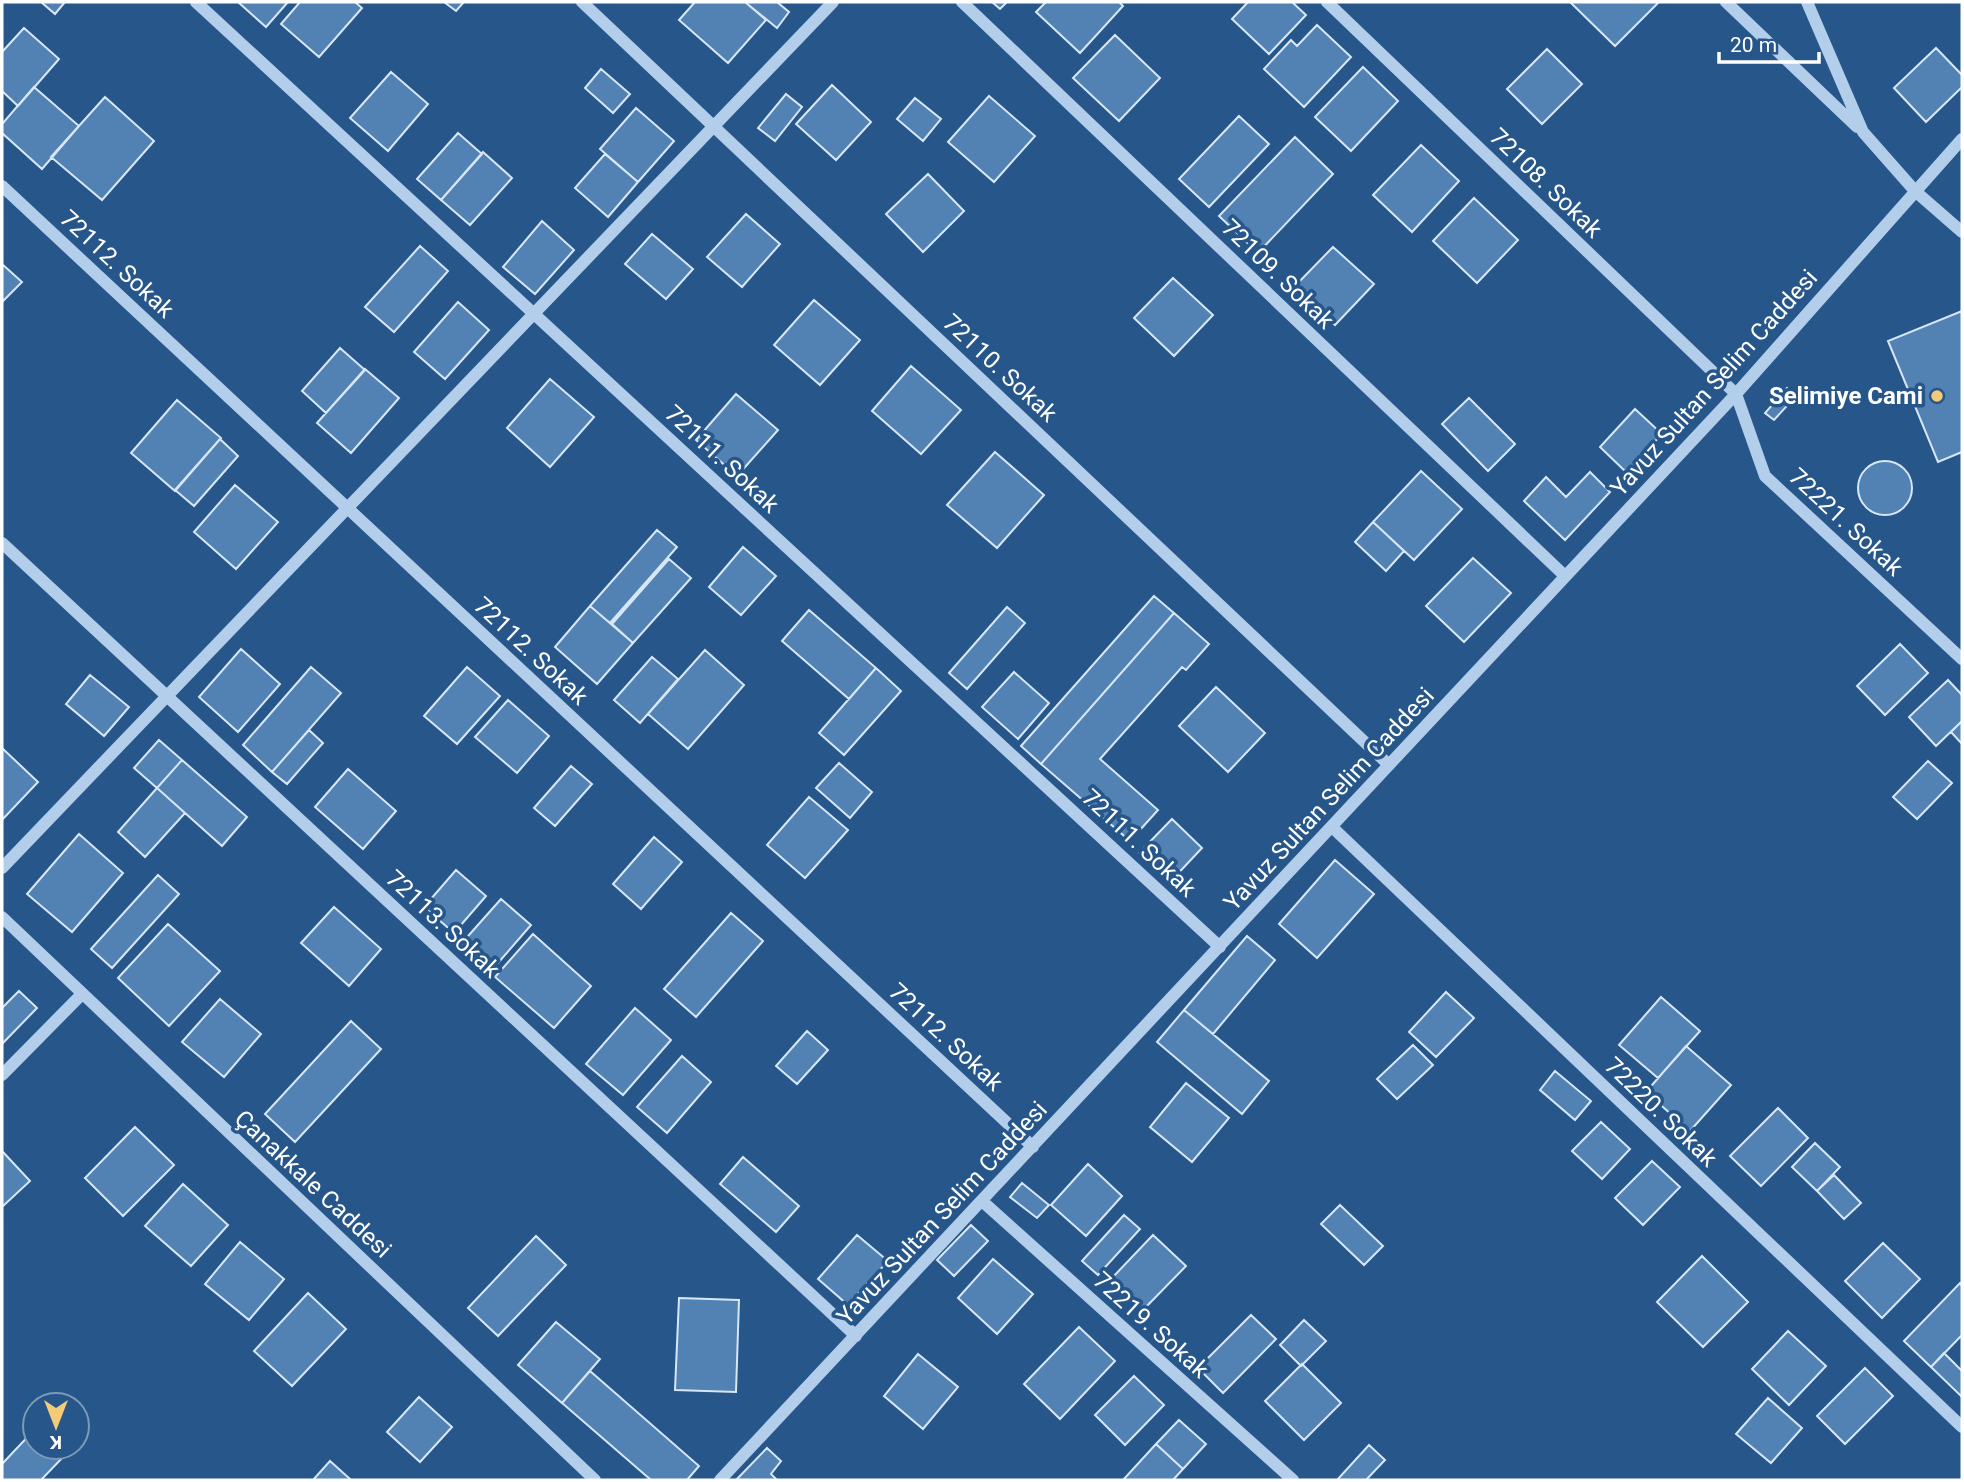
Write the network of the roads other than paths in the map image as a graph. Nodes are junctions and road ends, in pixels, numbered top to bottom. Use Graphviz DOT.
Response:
graph roads {
  1 [pos="196,2"];
  2 [pos="582,2"];
  3 [pos="833,2"];
  4 [pos="962,2"];
  5 [pos="1327,2"];
  6 [pos="1726,2"];
  7 [pos="1807,2"];
  8 [pos="713,126"];
  9 [pos="1863,132"];
  10 [pos="1962,139"];
  11 [pos="2,186"];
  12 [pos="1915,191"];
  13 [pos="1962,232"];
  14 [pos="534,313"];
  15 [pos="1736,394"];
  16 [pos="347,508"];
  17 [pos="2,542"];
  18 [pos="1565,576"];
  19 [pos="1962,659"];
  20 [pos="167,696"];
  21 [pos="1389,765"];
  22 [pos="1332,827"];
  23 [pos="2,868"];
  24 [pos="2,917"];
  25 [pos="1220,947"];
  26 [pos="82,994"];
  27 [pos="2,1075"];
  28 [pos="1032,1147"];
  29 [pos="982,1201"];
  30 [pos="856,1336"];
  31 [pos="1962,1427"];
  32 [pos="596,1480"];
  33 [pos="720,1480"];
  34 [pos="1293,1480"];
  1 -- 14 [label="street, 72111. Sokak"];
  2 -- 8 [label="street, 72110. Sokak"];
  3 -- 8 [label="street"];
  4 -- 18 [label="street, 72109. Sokak"];
  5 -- 15 [label="street, 72108. Sokak"];
  6 -- 9 [label="street"];
  7 -- 9 [label="street"];
  8 -- 14 [label="street"];
  8 -- 21 [label="street, 72110. Sokak"];
  9 -- 12 [label="street"];
  10 -- 12 [label="street, Yavuz Sultan Selim Caddesi"];
  11 -- 16 [label="street, 72112. Sokak"];
  12 -- 13 [label="street"];
  12 -- 15 [label="street, Yavuz Sultan Selim Caddesi"];
  14 -- 16 [label="street"];
  14 -- 25 [label="street, 72111. Sokak"];
  15 -- 18 [label="street, Yavuz Sultan Selim Caddesi"];
  15 -- 19 [label="street, 72221. Sokak"];
  16 -- 20 [label="street"];
  16 -- 28 [label="street, 72112. Sokak"];
  17 -- 20 [label="street, 72113. Sokak"];
  18 -- 21 [label="street, Yavuz Sultan Selim Caddesi"];
  20 -- 23 [label="street"];
  20 -- 30 [label="street, 72113. Sokak"];
  21 -- 22 [label="street, Yavuz Sultan Selim Caddesi"];
  22 -- 25 [label="street, Yavuz Sultan Selim Caddesi"];
  22 -- 31 [label="street, 72220. Sokak"];
  24 -- 26 [label="street, Çanakkale Caddesi"];
  25 -- 28 [label="street, Yavuz Sultan Selim Caddesi"];
  26 -- 27 [label="street"];
  26 -- 32 [label="street, Çanakkale Caddesi"];
  28 -- 29 [label="street, Yavuz Sultan Selim Caddesi"];
  29 -- 30 [label="street, Yavuz Sultan Selim Caddesi"];
  29 -- 34 [label="street, 72219. Sokak"];
  30 -- 33 [label="street, Yavuz Sultan Selim Caddesi"];
}
